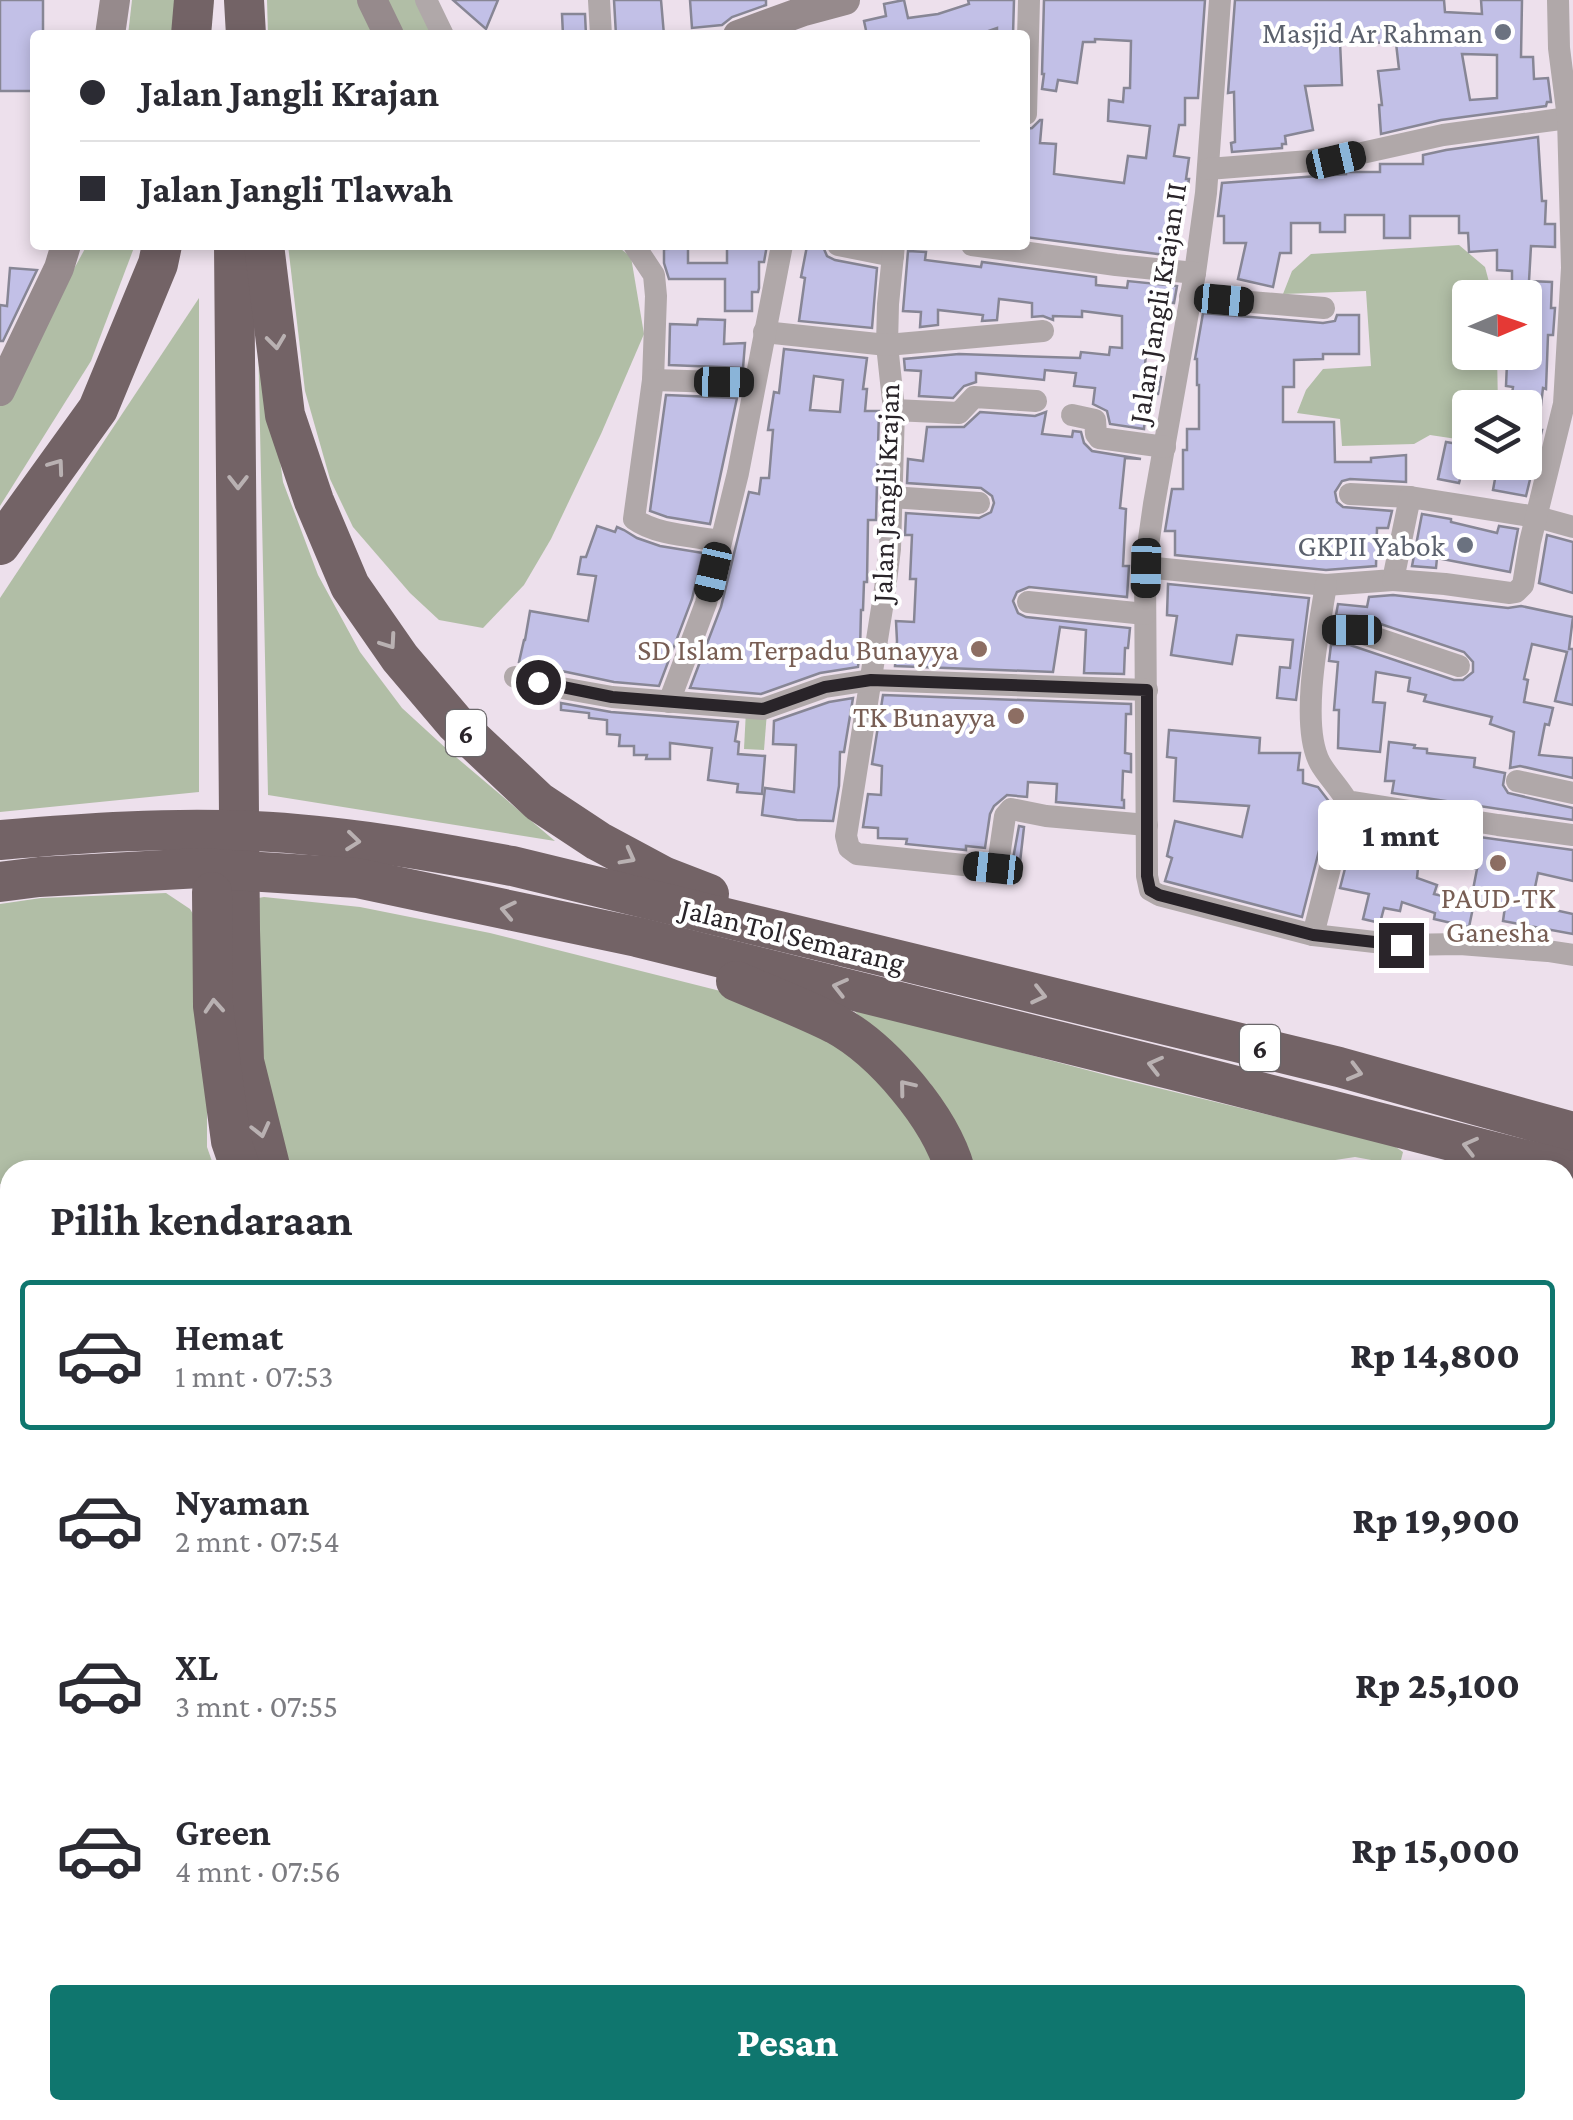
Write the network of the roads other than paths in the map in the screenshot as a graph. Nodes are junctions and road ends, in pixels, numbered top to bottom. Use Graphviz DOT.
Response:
graph roads {
  1 [pos="197,0"];
  2 [pos="232,0"];
  3 [pos="244,0"];
  4 [pos="372,0"];
  5 [pos="426,0"];
  6 [pos="599,0"];
  7 [pos="845,0"];
  8 [pos="1029,0"];
  9 [pos="1220,0"];
  10 [pos="1558,0"];
  11 [pos="796,16"];
  12 [pos="192,30"];
  13 [pos="201,30"];
  14 [pos="233,30"];
  15 [pos="246,30"];
  16 [pos="387,30"];
  17 [pos="441,30"];
  18 [pos="600,30"];
  19 [pos="753,30"];
  20 [pos="1028,30"];
  21 [pos="1566,48"];
  22 [pos="1568,118"];
  23 [pos="1208,169"];
  24 [pos="1572,246"];
  25 [pos="64,250"];
  26 [pos="161,250"];
  27 [pos="208,250"];
  28 [pos="234,250"];
  29 [pos="265,250"];
  30 [pos="637,250"];
  31 [pos="781,250"];
  32 [pos="894,250"];
  33 [pos="1008,250"];
  34 [pos="1196,272"];
  35 [pos="1190,297"];
  36 [pos="1324,308"];
  37 [pos="1042,330"];
  38 [pos="764,332"];
  39 [pos="888,346"];
  40 [pos="652,380"];
  41 [pos="754,383"];
  42 [pos="0,392"];
  43 [pos="1036,400"];
  44 [pos="894,410"];
  45 [pos="1072,415"];
  46 [pos="1165,446"];
  47 [pos="1350,494"];
  48 [pos="891,497"];
  49 [pos="1410,497"];
  50 [pos="979,503"];
  51 [pos="1538,517"];
  52 [pos="1573,527"];
  53 [pos="720,541"];
  54 [pos="0,545"];
  55 [pos="1146,568"];
  56 [pos="1393,580"];
  57 [pos="1326,585"];
  58 [pos="1028,602"];
  59 [pos="1145,614"];
  60 [pos="1319,630"];
  61 [pos="1459,666"];
  62 [pos="515,677"];
  63 [pos="871,680"];
  64 [pos="1147,690"];
  65 [pos="669,702"];
  66 [pos="225,758"];
  67 [pos="1517,781"];
  68 [pos="1573,793"];
  69 [pos="1348,801"];
  70 [pos="1147,825"];
  71 [pos="1573,834"];
  72 [pos="0,840"];
  73 [pos="0,882"];
  74 [pos="226,931"];
  75 [pos="1313,935"];
  76 [pos="638,937"];
  77 [pos="1573,955"];
  78 [pos="944,972"];
  79 [pos="1573,1132"];
  80 [pos="237,1160"];
  81 [pos="269,1160"];
  82 [pos="950,1160"];
  83 [pos="1526,1160"];
  1 -- 12 [label="highway"];
  1 -- 13 [label="highway"];
  2 -- 14 [label="highway"];
  3 -- 15 [label="highway"];
  4 -- 16 [label="street"];
  5 -- 17 [label="street"];
  6 -- 18 [label="street"];
  7 -- 11 [label="street"];
  8 -- 20 [label="street"];
  9 -- 23 [label="street, Jalan Jangli Krajan II"];
  10 -- 21 [label="street"];
  11 -- 19 [label="street"];
  21 -- 22 [label="street"];
  22 -- 23 [label="street"];
  22 -- 24 [label="street"];
  23 -- 34 [label="street, Jalan Jangli Krajan II"];
  24 -- 51 [label="street"];
  25 -- 42 [label="street"];
  54 -- 26 [label="highway, one-way"];
  27 -- 66 [label="highway"];
  28 -- 66 [label="highway, one-way"];
  29 -- 78 [label="highway, 6, one-way"];
  30 -- 40 [label="street"];
  31 -- 38 [label="street"];
  32 -- 39 [label="street, Jalan Jangli Krajan"];
  33 -- 34 [label="street"];
  34 -- 35 [label="street, Jalan Jangli Krajan II"];
  35 -- 36 [label="street"];
  35 -- 46 [label="street, Jalan Jangli Krajan II"];
  37 -- 39 [label="street"];
  38 -- 39 [label="street"];
  38 -- 41 [label="street"];
  39 -- 44 [label="street, Jalan Jangli Krajan"];
  40 -- 41 [label="street"];
  40 -- 53 [label="street"];
  41 -- 53 [label="street"];
  43 -- 44 [label="street"];
  44 -- 48 [label="street, Jalan Jangli Krajan"];
  45 -- 46 [label="street"];
  46 -- 55 [label="street, Jalan Jangli Krajan II"];
  47 -- 49 [label="street"];
  48 -- 50 [label="street"];
  48 -- 63 [label="street, Jalan Jangli Krajan"];
  49 -- 51 [label="street"];
  49 -- 56 [label="street"];
  51 -- 52 [label="street"];
  51 -- 56 [label="street"];
  53 -- 65 [label="street"];
  55 -- 57 [label="street"];
  55 -- 59 [label="street, Jalan Jangli Krajan II"];
  56 -- 57 [label="street"];
  57 -- 60 [label="street"];
  58 -- 59 [label="street"];
  59 -- 64 [label="street, Jalan Jangli Krajan II"];
  60 -- 61 [label="street"];
  60 -- 69 [label="street"];
  62 -- 65 [label="street"];
  63 -- 64 [label="street"];
  63 -- 65 [label="street"];
  63 -- 70 [label="street, Jalan Jangli Krajan"];
  64 -- 70 [label="street, Jalan Jangli Krajan II"];
  66 -- 74 [label="highway"];
  67 -- 68 [label="street"];
  69 -- 71 [label="street"];
  69 -- 75 [label="street"];
  70 -- 75 [label="street, Jalan Jangli Krajan II"];
  72 -- 78 [label="highway, Jalan Tol Semarang / 6, one-way"];
  76 -- 73 [label="highway, Jalan Tol Semarang / 6, one-way"];
  80 -- 74 [label="highway, one-way"];
  74 -- 81 [label="highway, one-way"];
  75 -- 77 [label="street"];
  82 -- 76 [label="highway, 6, one-way"];
  83 -- 76 [label="highway, Jalan Tol Semarang / 6, one-way"];
  78 -- 79 [label="highway, Jalan Tol Semarang / 6, one-way"];
}
